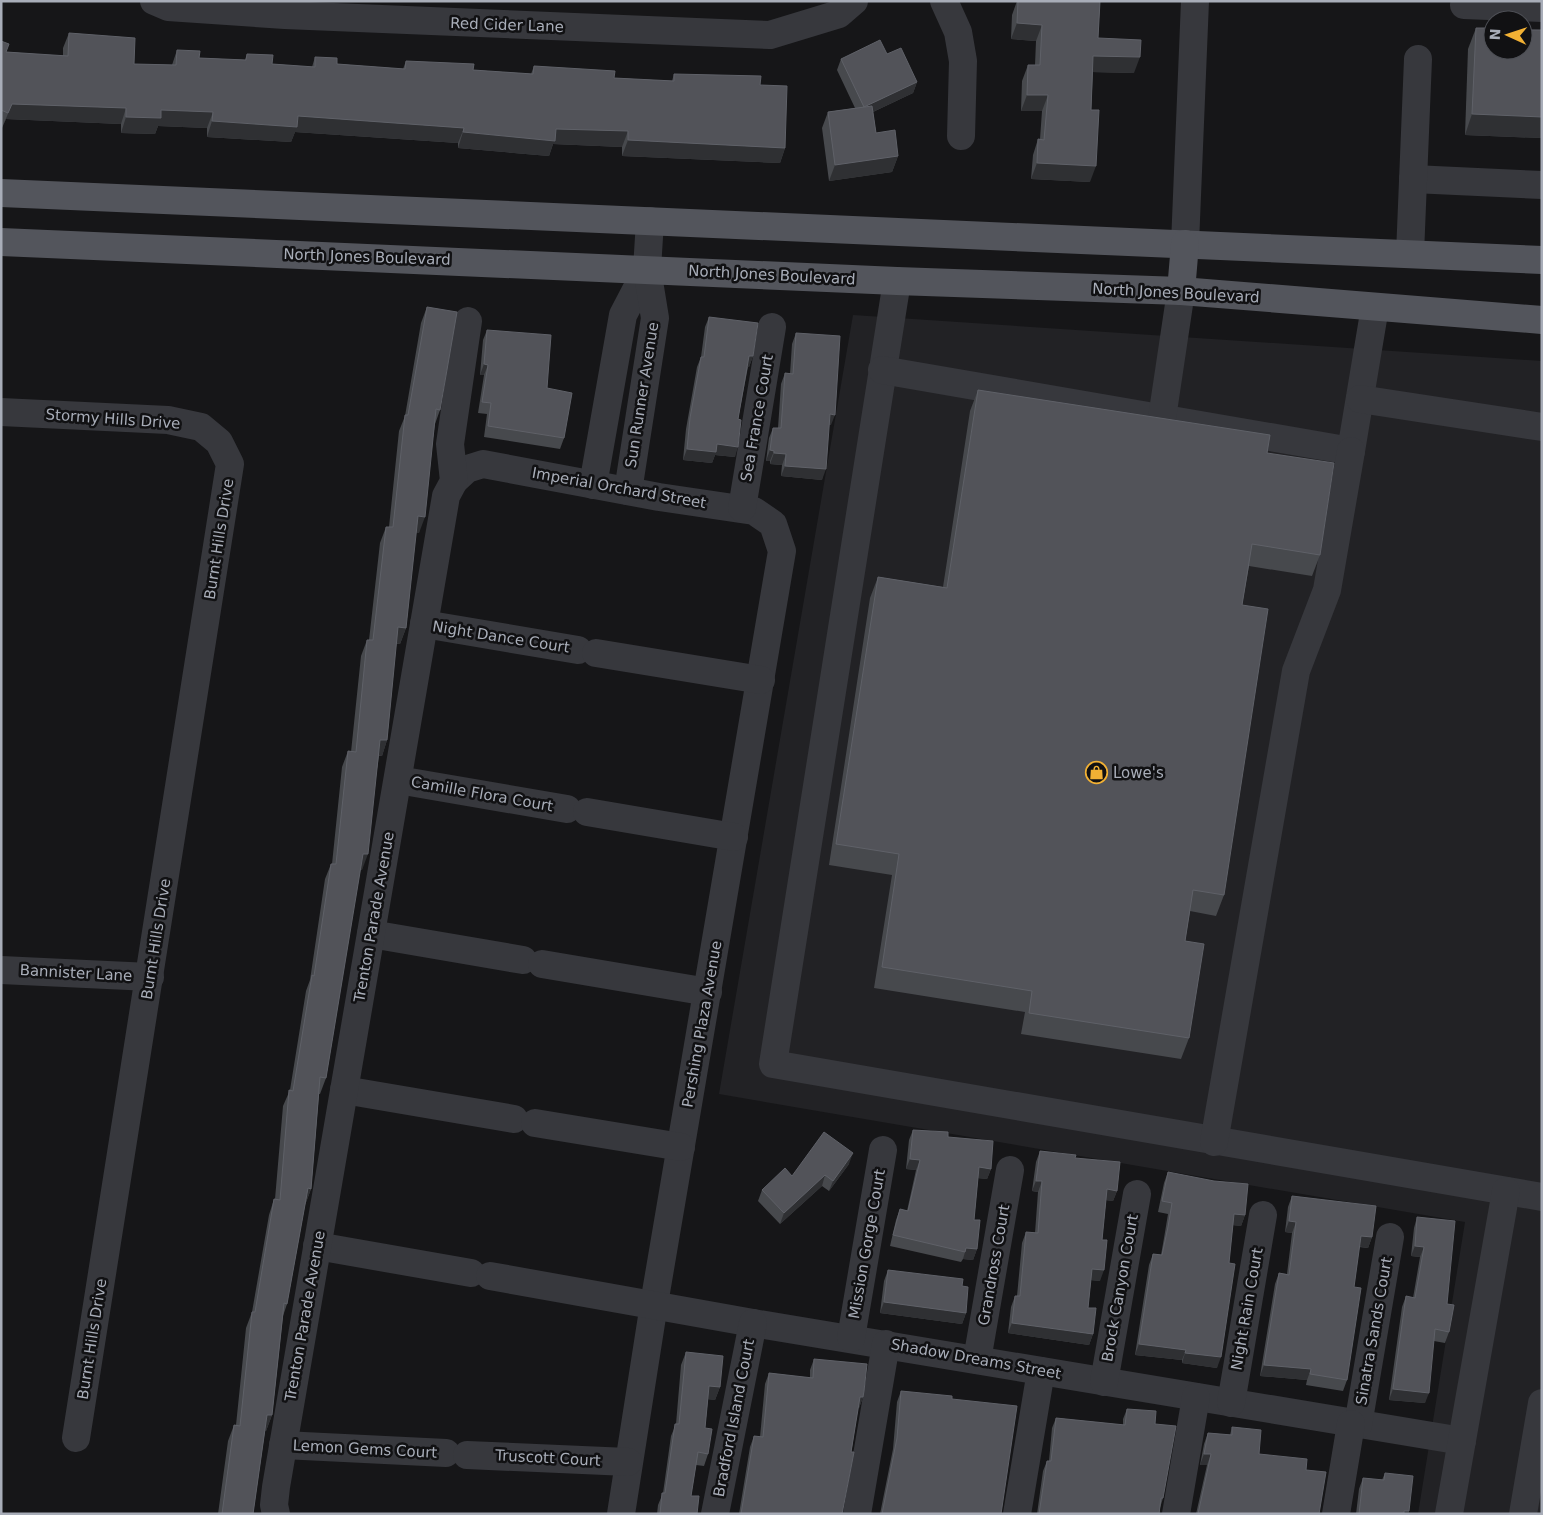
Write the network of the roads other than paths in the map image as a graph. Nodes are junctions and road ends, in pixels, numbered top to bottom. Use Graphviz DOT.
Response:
graph roads {
  1 [pos="154,1"];
  2 [pos="854,1"];
  3 [pos="944,1"];
  4 [pos="1195,1"];
  5 [pos="1465,1"];
  6 [pos="286,8"];
  7 [pos="1542,8"];
  8 [pos="1418,59"];
  9 [pos="961,136"];
  10 [pos="1413,179"];
  11 [pos="1542,185"];
  12 [pos="1,193"];
  13 [pos="650,221"];
  14 [pos="1,242"];
  15 [pos="1185,244"];
  16 [pos="1410,254"];
  17 [pos="1542,260"];
  18 [pos="647,269"];
  19 [pos="896,281"];
  20 [pos="1181,291"];
  21 [pos="1375,307"];
  22 [pos="1542,320"];
  23 [pos="468,321"];
  24 [pos="772,327"];
  25 [pos="882,370"];
  26 [pos="1360,399"];
  27 [pos="1,412"];
  28 [pos="1162,418"];
  29 [pos="1542,427"];
  30 [pos="219,442"];
  31 [pos="1351,451"];
  32 [pos="454,481"];
  33 [pos="593,485"];
  34 [pos="628,491"];
  35 [pos="742,508"];
  36 [pos="779,536"];
  37 [pos="424,624"];
  38 [pos="761,680"];
  39 [pos="398,780"];
  40 [pos="734,837"];
  41 [pos="371,934"];
  42 [pos="1,970"];
  43 [pos="150,977"];
  44 [pos="708,992"];
  45 [pos="344,1090"];
  46 [pos="1214,1142"];
  47 [pos="681,1147"];
  48 [pos="883,1150"];
  49 [pos="1010,1170"];
  50 [pos="1506,1191"];
  51 [pos="1136,1194"];
  52 [pos="1542,1197"];
  53 [pos="1263,1216"];
  54 [pos="1390,1237"];
  55 [pos="317,1246"];
  56 [pos="654,1304"];
  57 [pos="753,1323"];
  58 [pos="851,1338"];
  59 [pos="886,1344"];
  60 [pos="977,1360"];
  61 [pos="1041,1371"];
  62 [pos="1104,1382"];
  63 [pos="1196,1398"];
  64 [pos="1231,1403"];
  65 [pos="1542,1403"];
  66 [pos="1354,1425"];
  67 [pos="76,1438"];
  68 [pos="1462,1441"];
  69 [pos="1539,1441"];
  70 [pos="283,1445"];
  71 [pos="457,1454"];
  72 [pos="628,1462"];
  73 [pos="276,1514"];
  74 [pos="621,1514"];
  75 [pos="715,1514"];
  76 [pos="857,1514"];
  77 [pos="1017,1514"];
  78 [pos="1176,1514"];
  79 [pos="1336,1514"];
  80 [pos="1449,1514"];
  81 [pos="1523,1514"];
  1 -- 6 [label="street, Red Cider Lane"];
  2 -- 6 [label="street, Red Cider Lane"];
  3 -- 9 [label="street"];
  4 -- 15 [label="street"];
  5 -- 7 [label="street"];
  8 -- 10 [label="street"];
  10 -- 11 [label="street"];
  10 -- 16 [label="street"];
  12 -- 13 [label="main road"];
  13 -- 15 [label="main road"];
  13 -- 18 [label="street, Sun Runner Avenue"];
  14 -- 18 [label="main road, North Jones Boulevard"];
  15 -- 16 [label="main road"];
  15 -- 20 [label="main road"];
  16 -- 17 [label="main road"];
  18 -- 19 [label="main road, North Jones Boulevard"];
  18 -- 33 [label="street, Sun Runner Avenue"];
  18 -- 34 [label="street, Sun Runner Avenue"];
  19 -- 20 [label="main road, North Jones Boulevard"];
  19 -- 25 [label="street"];
  20 -- 21 [label="main road, North Jones Boulevard"];
  20 -- 28 [label="street"];
  21 -- 22 [label="main road, North Jones Boulevard"];
  21 -- 26 [label="street"];
  23 -- 32 [label="street, Trenton Parade Avenue"];
  24 -- 35 [label="street, Sea France Court"];
  25 -- 28 [label="street"];
  25 -- 46 [label="street"];
  26 -- 29 [label="street"];
  26 -- 31 [label="street"];
  27 -- 30 [label="street, Stormy Hills Drive"];
  28 -- 31 [label="street"];
  30 -- 43 [label="street, Burnt Hills Drive"];
  31 -- 46 [label="street"];
  32 -- 33 [label="street, Imperial Orchard Street"];
  32 -- 37 [label="street, Trenton Parade Avenue"];
  33 -- 34 [label="street, Imperial Orchard Street"];
  34 -- 35 [label="street, Imperial Orchard Street"];
  35 -- 36 [label="street, Imperial Orchard Street"];
  36 -- 38 [label="street, Pershing Plaza Avenue"];
  37 -- 38 [label="street, Night Dance Court"];
  37 -- 39 [label="street, Trenton Parade Avenue"];
  38 -- 40 [label="street, Pershing Plaza Avenue"];
  39 -- 40 [label="street, Camille Flora Court"];
  39 -- 41 [label="street, Trenton Parade Avenue"];
  40 -- 44 [label="street, Pershing Plaza Avenue"];
  41 -- 44 [label="street"];
  41 -- 45 [label="street, Trenton Parade Avenue"];
  42 -- 43 [label="street, Bannister Lane"];
  43 -- 67 [label="street, Burnt Hills Drive"];
  44 -- 47 [label="street, Pershing Plaza Avenue"];
  45 -- 47 [label="street"];
  45 -- 55 [label="street, Trenton Parade Avenue"];
  46 -- 50 [label="street"];
  47 -- 56 [label="street, Pershing Plaza Avenue"];
  48 -- 58 [label="street, Mission Gorge Court"];
  49 -- 60 [label="street, Grandross Court"];
  50 -- 52 [label="street"];
  50 -- 68 [label="street"];
  51 -- 62 [label="street, Brock Canyon Court"];
  53 -- 64 [label="street, Night Rain Court"];
  54 -- 66 [label="street, Sinatra Sands Court"];
  55 -- 56 [label="street, Shadow Dreams Street"];
  55 -- 70 [label="street, Trenton Parade Avenue"];
  56 -- 57 [label="street, Shadow Dreams Street"];
  56 -- 72 [label="street, Pershing Plaza Avenue"];
  57 -- 58 [label="street, Shadow Dreams Street"];
  57 -- 75 [label="street, Bradford Island Court"];
  58 -- 59 [label="street, Shadow Dreams Street"];
  59 -- 60 [label="street, Shadow Dreams Street"];
  59 -- 76 [label="street"];
  60 -- 61 [label="street, Shadow Dreams Street"];
  61 -- 62 [label="street, Shadow Dreams Street"];
  61 -- 77 [label="street"];
  62 -- 63 [label="street, Shadow Dreams Street"];
  63 -- 64 [label="street, Shadow Dreams Street"];
  63 -- 78 [label="street"];
  64 -- 66 [label="street, Shadow Dreams Street"];
  65 -- 69 [label="street"];
  66 -- 68 [label="street, Shadow Dreams Street"];
  66 -- 79 [label="street, Sinatra Sands Court"];
  68 -- 80 [label="street"];
  69 -- 81 [label="street"];
  70 -- 71 [label="street, Lemon Gems Court"];
  70 -- 73 [label="street, Trenton Parade Avenue"];
  71 -- 72 [label="street, Truscott Court"];
  72 -- 74 [label="street, Pershing Plaza Avenue"];
}
